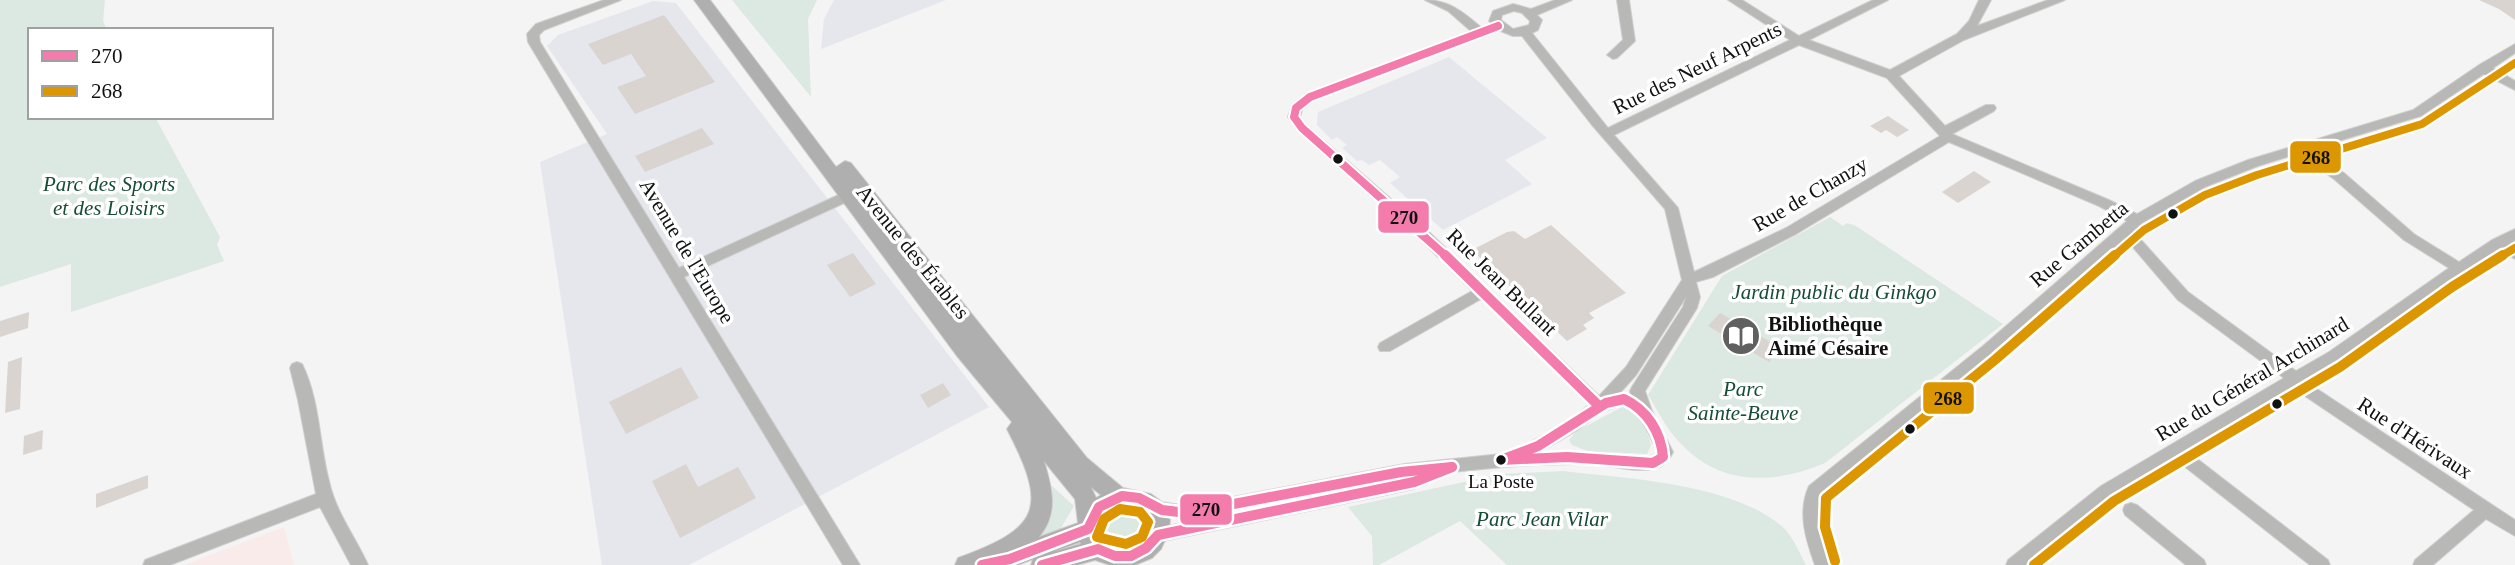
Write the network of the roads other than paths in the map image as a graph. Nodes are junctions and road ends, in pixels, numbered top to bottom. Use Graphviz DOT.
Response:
graph roads {
  1 [pos="615,0"];
  2 [pos="702,0"];
  3 [pos="716,0"];
  4 [pos="1431,0"];
  5 [pos="1566,0"];
  6 [pos="1623,0"];
  7 [pos="1734,0"];
  8 [pos="1882,0"];
  9 [pos="1985,0"];
  10 [pos="2059,0"];
  11 [pos="1856,6"];
  12 [pos="1531,13"];
  13 [pos="1498,26"];
  14 [pos="1479,31"];
  15 [pos="1525,32"];
  16 [pos="1960,37"];
  17 [pos="1798,40"];
  18 [pos="2515,48"];
  19 [pos="1613,55"];
  20 [pos="2499,57"];
  21 [pos="2483,68"];
  22 [pos="1891,75"];
  23 [pos="2515,86"];
  24 [pos="1990,108"];
  25 [pos="1606,134"];
  26 [pos="1946,134"];
  27 [pos="2298,149"];
  28 [pos="850,195"];
  29 [pos="2132,225"];
  30 [pos="2515,234"];
  31 [pos="2497,243"];
  32 [pos="2515,254"];
  33 [pos="2459,268"];
  34 [pos="677,275"];
  35 [pos="1690,279"];
  36 [pos="1483,291"];
  37 [pos="1385,347"];
  38 [pos="964,350"];
  39 [pos="297,368"];
  40 [pos="2295,380"];
  41 [pos="1599,406"];
  42 [pos="1646,415"];
  43 [pos="2175,450"];
  44 [pos="1501,460"];
  45 [pos="1450,467"];
  46 [pos="1119,496"];
  47 [pos="325,498"];
  48 [pos="1154,509"];
  49 [pos="2131,510"];
  50 [pos="2485,510"];
  51 [pos="2515,529"];
  52 [pos="1092,533"];
  53 [pos="1158,535"];
  54 [pos="1138,560"];
  55 [pos="151,565"];
  56 [pos="360,565"];
  57 [pos="852,565"];
  58 [pos="966,565"];
  59 [pos="982,565"];
  60 [pos="1042,565"];
  61 [pos="1823,565"];
  62 [pos="2014,565"];
  63 [pos="2198,565"];
  64 [pos="2322,565"];
  65 [pos="2421,565"];
  1 -- 34 [label="street, Avenue de l'Europe"];
  2 -- 28 [label="main road, Avenue des Érables"];
  3 -- 46 [label="main road, Avenue des Érables"];
  4 -- 14 [label="street"];
  5 -- 12 [label="street"];
  6 -- 19 [label="street"];
  7 -- 17 [label="street"];
  8 -- 11 [label="street, Rue des Neuf Arpents"];
  9 -- 16 [label="street"];
  10 -- 16 [label="street"];
  11 -- 17 [label="street, Rue des Neuf Arpents"];
  12 -- 13 [label="street"];
  12 -- 15 [label="street"];
  13 -- 14 [label="street, Rue Jean Bullant"];
  13 -- 15 [label="street"];
  14 -- 36 [label="street, Rue Jean Bullant"];
  15 -- 25 [label="street"];
  16 -- 22 [label="street"];
  17 -- 22 [label="street"];
  17 -- 25 [label="street, Rue des Neuf Arpents"];
  18 -- 20 [label="street, Rue Gambetta"];
  20 -- 21 [label="street, Rue Gambetta"];
  20 -- 23 [label="street"];
  21 -- 23 [label="street"];
  21 -- 27 [label="street, Rue Gambetta"];
  22 -- 26 [label="street"];
  24 -- 26 [label="street, Rue de Chanzy"];
  25 -- 35 [label="street"];
  26 -- 29 [label="street"];
  26 -- 35 [label="street, Rue de Chanzy"];
  27 -- 29 [label="street, Rue Gambetta"];
  27 -- 33 [label="street"];
  28 -- 34 [label="street"];
  28 -- 38 [label="main road, Avenue des Érables"];
  29 -- 40 [label="street, Rue d'Hérivaux"];
  29 -- 61 [label="street, Rue Gambetta"];
  30 -- 31 [label="street, Rue du Général Archinard"];
  31 -- 32 [label="street"];
  31 -- 33 [label="street, Rue du Général Archinard"];
  33 -- 40 [label="street, Rue du Général Archinard"];
  34 -- 57 [label="street, Avenue de l'Europe"];
  35 -- 41 [label="street"];
  35 -- 42 [label="street"];
  36 -- 37 [label="street"];
  36 -- 41 [label="street, Rue Jean Bullant"];
  38 -- 52 [label="main road, Avenue des Érables"];
  38 -- 58 [label="main road, Avenue des Érables"];
  39 -- 47 [label="street"];
  40 -- 43 [label="street, Rue du Général Archinard"];
  40 -- 50 [label="street, Rue d'Hérivaux"];
  41 -- 42 [label="street"];
  41 -- 44 [label="street"];
  42 -- 44 [label="street"];
  43 -- 62 [label="street, Rue du Général Archinard"];
  43 -- 64 [label="street"];
  44 -- 45 [label="street"];
  45 -- 48 [label="street"];
  45 -- 53 [label="street"];
  46 -- 48 [label="main road"];
  46 -- 52 [label="main road"];
  47 -- 55 [label="street"];
  47 -- 56 [label="street"];
  48 -- 53 [label="main road"];
  49 -- 63 [label="street"];
  50 -- 51 [label="street, Rue d'Hérivaux"];
  50 -- 65 [label="street"];
  52 -- 54 [label="main road"];
  52 -- 59 [label="main road"];
  52 -- 60 [label="main road"];
  53 -- 54 [label="main road"];
}
